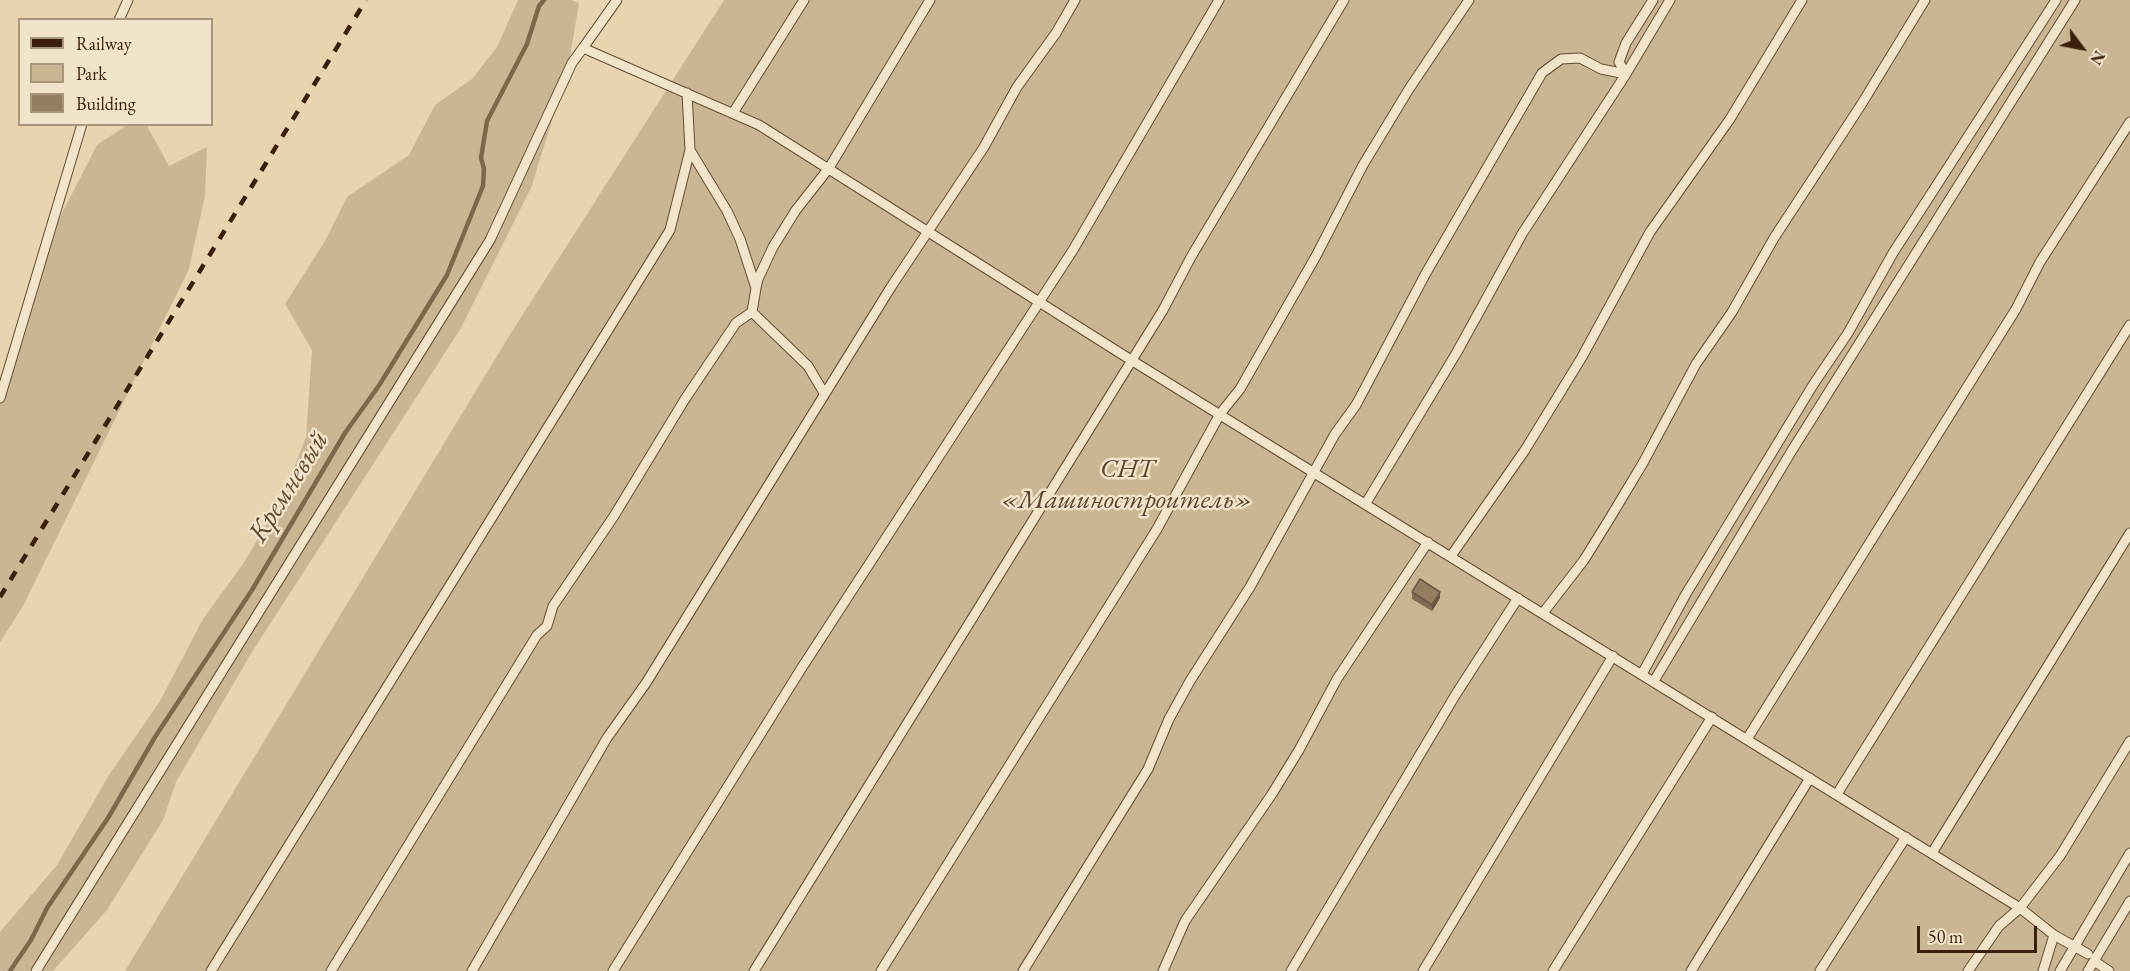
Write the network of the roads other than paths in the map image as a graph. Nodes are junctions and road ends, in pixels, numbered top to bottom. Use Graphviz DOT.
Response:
graph roads {
  1 [pos="128,0"];
  2 [pos="617,0"];
  3 [pos="804,0"];
  4 [pos="930,0"];
  5 [pos="1075,0"];
  6 [pos="1219,0"];
  7 [pos="1344,0"];
  8 [pos="1469,0"];
  9 [pos="1653,0"];
  10 [pos="1670,0"];
  11 [pos="1802,0"];
  12 [pos="1925,0"];
  13 [pos="2056,0"];
  14 [pos="2075,0"];
  15 [pos="120,18"];
  16 [pos="583,48"];
  17 [pos="1626,74"];
  18 [pos="687,93"];
  19 [pos="734,113"];
  20 [pos="2130,122"];
  21 [pos="81,126"];
  22 [pos="690,150"];
  23 [pos="829,168"];
  24 [pos="928,230"];
  25 [pos="756,288"];
  26 [pos="1041,302"];
  27 [pos="752,312"];
  28 [pos="2130,326"];
  29 [pos="1131,360"];
  30 [pos="824,393"];
  31 [pos="0,398"];
  32 [pos="1220,414"];
  33 [pos="1315,472"];
  34 [pos="1366,503"];
  35 [pos="2130,532"];
  36 [pos="1428,542"];
  37 [pos="1451,556"];
  38 [pos="1518,598"];
  39 [pos="1544,613"];
  40 [pos="1613,656"];
  41 [pos="1642,674"];
  42 [pos="1654,681"];
  43 [pos="1712,717"];
  44 [pos="1747,739"];
  45 [pos="2130,741"];
  46 [pos="1810,778"];
  47 [pos="1837,794"];
  48 [pos="1906,837"];
  49 [pos="1932,853"];
  50 [pos="2130,853"];
  51 [pos="2130,901"];
  52 [pos="2020,908"];
  53 [pos="2054,935"];
  54 [pos="2074,947"];
  55 [pos="2091,957"];
  56 [pos="36,971"];
  57 [pos="212,971"];
  58 [pos="331,971"];
  59 [pos="472,971"];
  60 [pos="614,971"];
  61 [pos="754,971"];
  62 [pos="881,971"];
  63 [pos="1023,971"];
  64 [pos="1163,971"];
  65 [pos="1291,971"];
  66 [pos="1423,971"];
  67 [pos="1553,971"];
  68 [pos="1691,971"];
  69 [pos="1820,971"];
  70 [pos="1968,971"];
  71 [pos="2043,971"];
  72 [pos="2060,971"];
  73 [pos="2088,971"];
  74 [pos="2109,971"];
  1 -- 15 [label="lane"];
  2 -- 16 [label="lane"];
  3 -- 19 [label="lane"];
  4 -- 23 [label="lane"];
  5 -- 24 [label="lane"];
  6 -- 26 [label="lane"];
  7 -- 29 [label="lane"];
  8 -- 32 [label="lane"];
  9 -- 17 [label="lane"];
  10 -- 17 [label="lane"];
  11 -- 37 [label="lane"];
  12 -- 39 [label="lane"];
  13 -- 41 [label="lane"];
  14 -- 42 [label="lane"];
  16 -- 18 [label="lane"];
  16 -- 56 [label="lane"];
  17 -- 33 [label="lane"];
  17 -- 34 [label="lane"];
  18 -- 19 [label="lane"];
  18 -- 22 [label="lane"];
  19 -- 23 [label="lane"];
  20 -- 44 [label="lane"];
  21 -- 31 [label="lane"];
  22 -- 25 [label="lane"];
  22 -- 57 [label="lane"];
  23 -- 24 [label="lane"];
  23 -- 25 [label="lane"];
  24 -- 26 [label="lane"];
  24 -- 30 [label="lane"];
  25 -- 27 [label="lane"];
  26 -- 29 [label="lane"];
  26 -- 60 [label="lane"];
  27 -- 30 [label="lane"];
  27 -- 58 [label="lane"];
  28 -- 47 [label="lane"];
  29 -- 32 [label="lane"];
  29 -- 61 [label="lane"];
  30 -- 59 [label="lane"];
  32 -- 33 [label="lane"];
  32 -- 62 [label="lane"];
  33 -- 34 [label="lane"];
  33 -- 63 [label="lane"];
  34 -- 36 [label="lane"];
  35 -- 49 [label="lane"];
  36 -- 37 [label="lane"];
  36 -- 64 [label="lane"];
  37 -- 38 [label="lane"];
  38 -- 39 [label="lane"];
  38 -- 65 [label="lane"];
  39 -- 40 [label="lane"];
  40 -- 41 [label="lane"];
  40 -- 66 [label="lane"];
  41 -- 42 [label="lane"];
  42 -- 43 [label="lane"];
  43 -- 44 [label="lane"];
  43 -- 67 [label="lane"];
  44 -- 46 [label="lane"];
  45 -- 52 [label="lane"];
  46 -- 47 [label="lane"];
  46 -- 68 [label="lane"];
  47 -- 48 [label="lane"];
  48 -- 49 [label="lane"];
  48 -- 69 [label="lane"];
  49 -- 52 [label="lane"];
  50 -- 54 [label="lane"];
  51 -- 55 [label="lane"];
  52 -- 53 [label="lane"];
  52 -- 70 [label="lane"];
  53 -- 54 [label="lane"];
  53 -- 71 [label="lane"];
  54 -- 55 [label="lane"];
  54 -- 72 [label="lane"];
  55 -- 73 [label="lane"];
  55 -- 74 [label="lane"];
}
